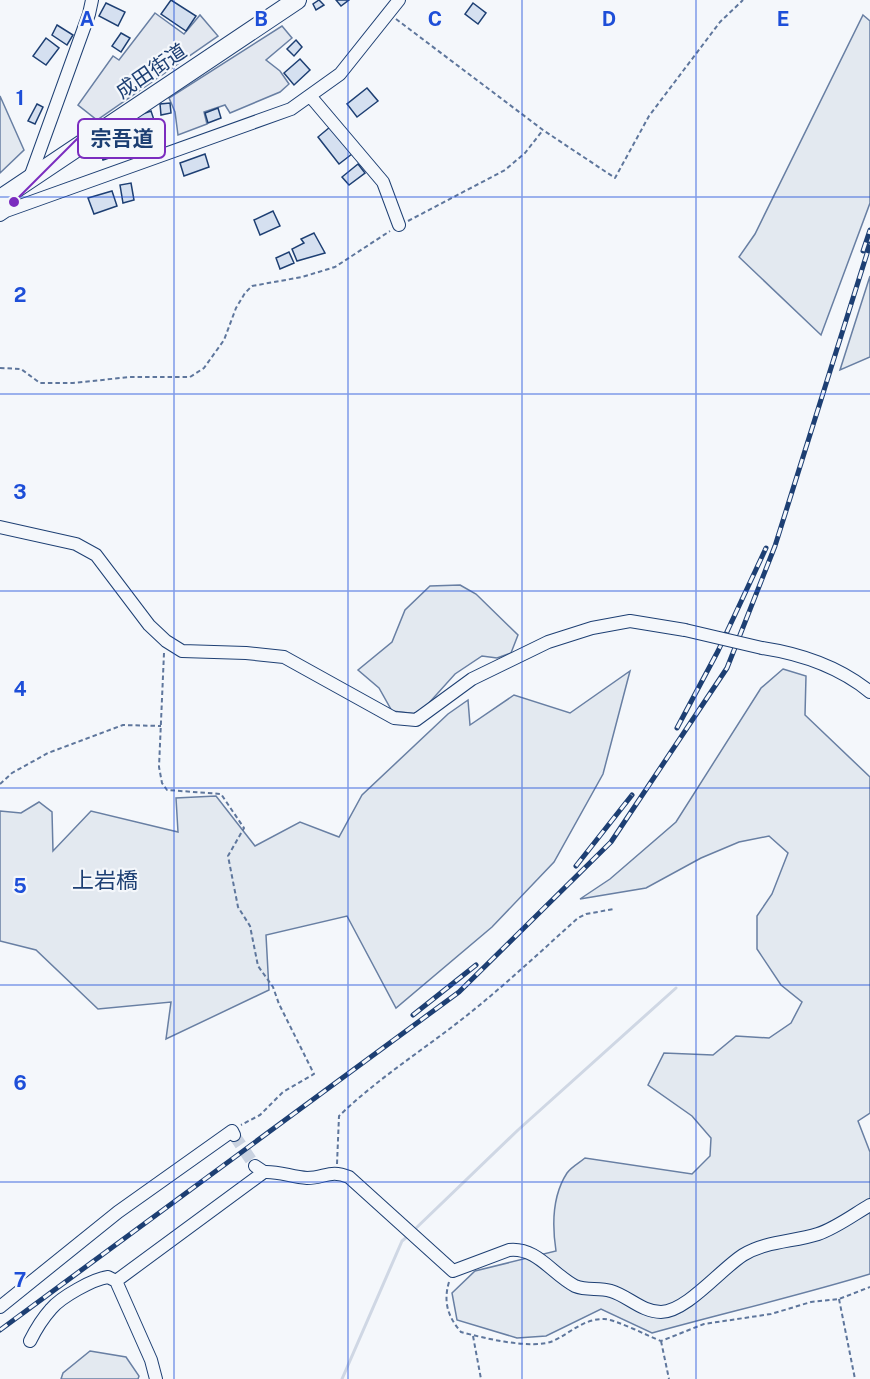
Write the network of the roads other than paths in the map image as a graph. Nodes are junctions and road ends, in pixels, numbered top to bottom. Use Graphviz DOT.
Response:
graph roads {
  1 [pos="92,0"];
  2 [pos="297,0"];
  3 [pos="399,0"];
  4 [pos="310,97"];
  5 [pos="28,181"];
  6 [pos="3,205"];
  7 [pos="399,225"];
  8 [pos="0,527"];
  9 [pos="870,692"];
  10 [pos="233,1133"];
  11 [pos="870,1205"];
  12 [pos="116,1281"];
  13 [pos="0,1307"];
  14 [pos="30,1341"];
  15 [pos="156,1379"];
  1 -- 5 [label="street"];
  2 -- 5 [label="highway, 成田街道"];
  3 -- 4 [label="street"];
  4 -- 6 [label="street"];
  4 -- 7 [label="street"];
  5 -- 6 [label="highway, 成田街道"];
  8 -- 9 [label="street, bridge"];
  10 -- 13 [label="street"];
  11 -- 12 [label="street"];
  12 -- 14 [label="street"];
  12 -- 15 [label="street"];
}
